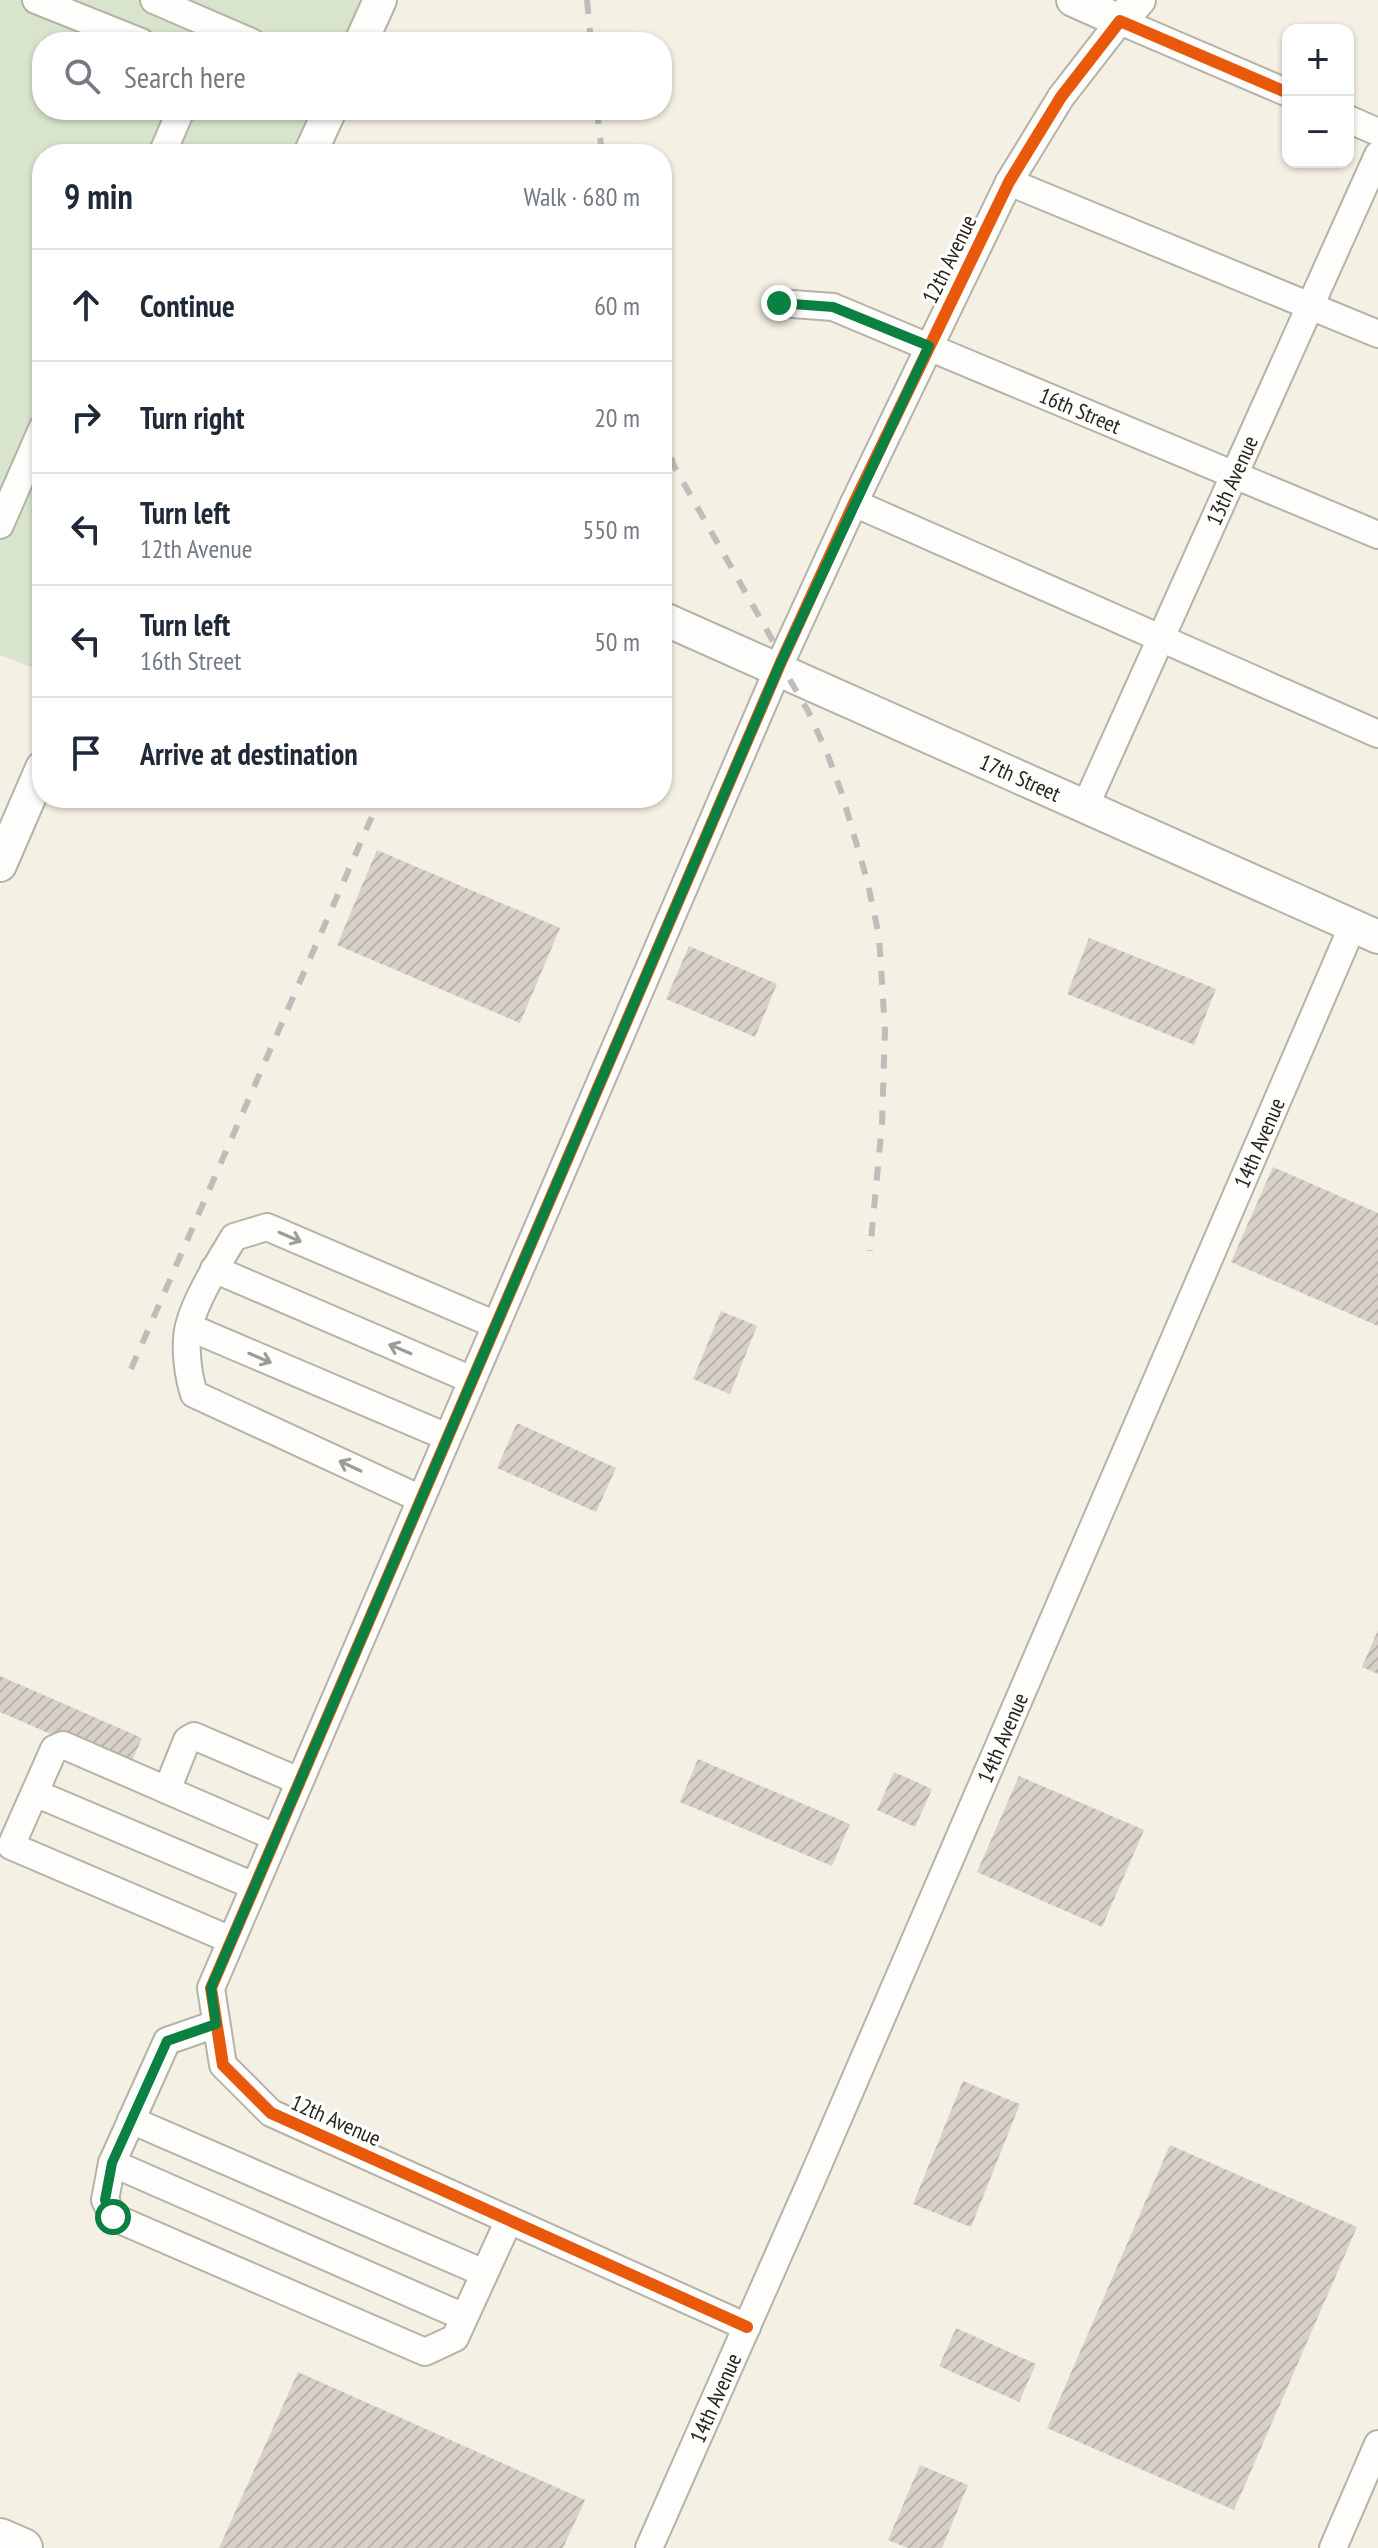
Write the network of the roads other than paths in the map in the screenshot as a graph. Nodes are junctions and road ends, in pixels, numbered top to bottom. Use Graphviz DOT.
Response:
graph roads {
  1 [pos="36,0"];
  2 [pos="380,0"];
  3 [pos="1073,0"];
  4 [pos="164,2"];
  5 [pos="1130,11"];
  6 [pos="116,32"];
  7 [pos="229,32"];
  8 [pos="366,32"];
  9 [pos="1282,90"];
  10 [pos="177,120"];
  11 [pos="325,120"];
  12 [pos="1354,122"];
  13 [pos="1378,132"];
  14 [pos="166,144"];
  15 [pos="315,144"];
  16 [pos="1378,155"];
  17 [pos="1009,182"];
  18 [pos="779,303"];
  19 [pos="1311,305"];
  20 [pos="1378,334"];
  21 [pos="929,346"];
  22 [pos="32,452"];
  23 [pos="1235,475"];
  24 [pos="854,503"];
  25 [pos="0,525"];
  26 [pos="1378,535"];
  27 [pos="672,622"];
  28 [pos="1162,639"];
  29 [pos="778,670"];
  30 [pos="1378,734"];
  31 [pos="32,791"];
  32 [pos="1085,807"];
  33 [pos="0,865"];
  34 [pos="1365,931"];
  35 [pos="214,1269"];
  36 [pos="496,1325"];
  37 [pos="189,1327"];
  38 [pos="472,1380"];
  39 [pos="447,1437"];
  40 [pos="421,1499"];
  41 [pos="299,1781"];
  42 [pos="167,1790"];
  43 [pos="35,1793"];
  44 [pos="275,1837"];
  45 [pos="6,1847"];
  46 [pos="254,1886"];
  47 [pos="231,1940"];
  48 [pos="216,2024"];
  49 [pos="131,2120"];
  50 [pos="112,2163"];
  51 [pos="509,2220"];
  52 [pos="484,2273"];
  53 [pos="464,2317"];
  54 [pos="747,2327"];
  55 [pos="1377,2449"];
  56 [pos="0,2538"];
  57 [pos="23,2548"];
  58 [pos="649,2548"];
  59 [pos="1333,2548"];
  1 -- 6 [label="street"];
  2 -- 8 [label="main road"];
  3 -- 5 [label="main road"];
  4 -- 7 [label="street"];
  5 -- 9 [label="street"];
  5 -- 17 [label="street, 12th Avenue"];
  10 -- 14 [label="street"];
  11 -- 15 [label="main road"];
  12 -- 13 [label="street"];
  16 -- 19 [label="street, 13th Avenue"];
  17 -- 19 [label="street"];
  17 -- 21 [label="street, 12th Avenue"];
  18 -- 21 [label="street, 16th Street"];
  19 -- 20 [label="street"];
  19 -- 23 [label="street, 13th Avenue"];
  21 -- 23 [label="street, 16th Street"];
  21 -- 24 [label="street, 12th Avenue"];
  22 -- 25 [label="street"];
  23 -- 26 [label="street, 16th Street"];
  23 -- 28 [label="street, 13th Avenue"];
  24 -- 28 [label="street"];
  24 -- 29 [label="street, 12th Avenue"];
  27 -- 29 [label="main road, 17th Street"];
  28 -- 30 [label="street"];
  28 -- 32 [label="street, 13th Avenue"];
  29 -- 32 [label="main road, 17th Street"];
  29 -- 36 [label="street, 12th Avenue"];
  31 -- 33 [label="main road"];
  32 -- 34 [label="main road, 17th Street"];
  34 -- 54 [label="street, 14th Avenue"];
  35 -- 36 [label="street, one-way"];
  35 -- 37 [label="street"];
  38 -- 35 [label="street, one-way"];
  36 -- 38 [label="street, 12th Avenue"];
  37 -- 39 [label="street, one-way"];
  40 -- 37 [label="street, one-way"];
  38 -- 39 [label="street, 12th Avenue"];
  39 -- 40 [label="street, 12th Avenue"];
  40 -- 41 [label="street, 12th Avenue"];
  41 -- 42 [label="street"];
  41 -- 44 [label="street, 12th Avenue"];
  42 -- 43 [label="street"];
  42 -- 44 [label="street"];
  43 -- 45 [label="street"];
  43 -- 46 [label="street"];
  44 -- 46 [label="street, 12th Avenue"];
  45 -- 47 [label="street"];
  46 -- 47 [label="street, 12th Avenue"];
  47 -- 48 [label="street, 12th Avenue"];
  48 -- 49 [label="street"];
  48 -- 51 [label="street, 12th Avenue"];
  49 -- 50 [label="street"];
  49 -- 52 [label="street"];
  50 -- 53 [label="street"];
  50 -- 53 [label="street"];
  51 -- 52 [label="street"];
  51 -- 54 [label="street, 12th Avenue"];
  52 -- 53 [label="street"];
  54 -- 58 [label="street, 14th Avenue"];
  55 -- 59 [label="street"];
  56 -- 57 [label="highway"];
}
